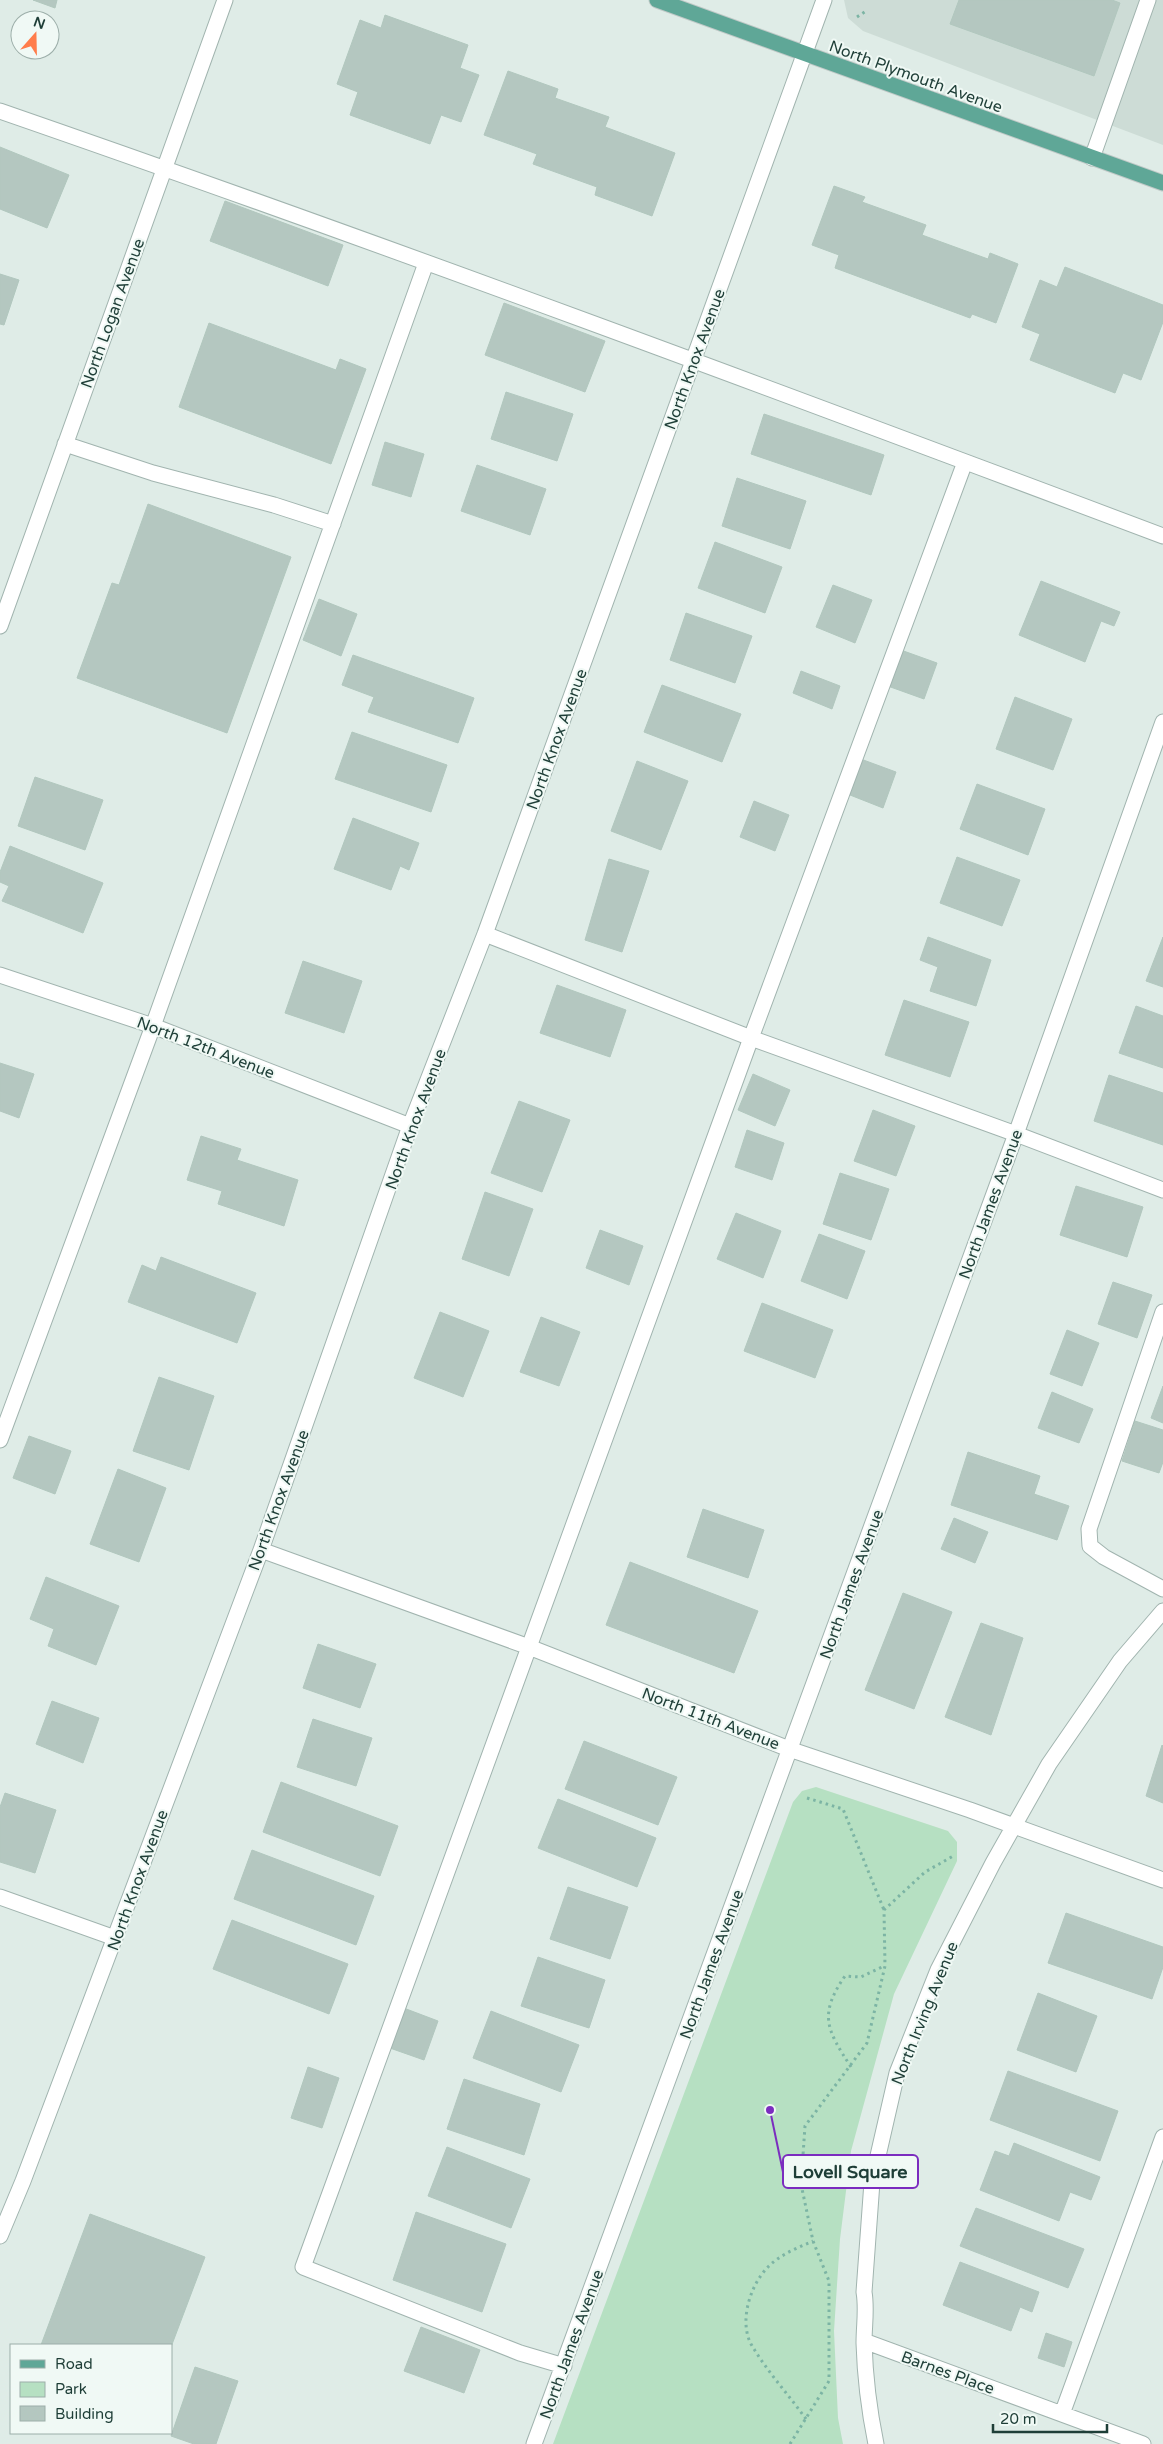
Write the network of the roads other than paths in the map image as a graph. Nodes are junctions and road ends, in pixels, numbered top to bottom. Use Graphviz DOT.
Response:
graph roads {
  1 [pos="225,0"];
  2 [pos="657,0"];
  3 [pos="824,0"];
  4 [pos="1148,0"];
  5 [pos="804,54"];
  6 [pos="0,111"];
  7 [pos="1092,158"];
  8 [pos="164,168"];
  9 [pos="1163,183"];
  10 [pos="426,263"];
  11 [pos="694,359"];
  12 [pos="65,444"];
  13 [pos="966,462"];
  14 [pos="333,524"];
  15 [pos="1163,536"];
  16 [pos="1,622"];
  17 [pos="1163,722"];
  18 [pos="485,934"];
  19 [pos="0,976"];
  20 [pos="153,1026"];
  21 [pos="751,1038"];
  22 [pos="410,1126"];
  23 [pos="1016,1134"];
  24 [pos="1163,1190"];
  25 [pos="1163,1312"];
  26 [pos="0,1440"];
  27 [pos="261,1550"];
  28 [pos="1163,1589"];
  29 [pos="1163,1611"];
  30 [pos="529,1647"];
  31 [pos="789,1749"];
  32 [pos="1014,1826"];
  33 [pos="1163,1880"];
  34 [pos="0,1897"];
  35 [pos="115,1938"];
  36 [pos="1162,2145"];
  37 [pos="0,2236"];
  38 [pos="864,2341"];
  39 [pos="564,2366"];
  40 [pos="1062,2414"];
  41 [pos="534,2444"];
  42 [pos="876,2444"];
  43 [pos="1143,2444"];
  1 -- 8 [label="street, North Logan Avenue"];
  2 -- 5 [label="main road, North Plymouth Avenue"];
  3 -- 5 [label="street, North Knox Avenue"];
  4 -- 7 [label="street"];
  5 -- 7 [label="main road, North Plymouth Avenue"];
  5 -- 11 [label="street, North Knox Avenue"];
  6 -- 8 [label="street"];
  7 -- 9 [label="main road, North Plymouth Avenue"];
  8 -- 10 [label="street"];
  8 -- 12 [label="street, North Logan Avenue"];
  10 -- 11 [label="street"];
  10 -- 14 [label="street"];
  11 -- 13 [label="street"];
  11 -- 18 [label="street, North Knox Avenue"];
  12 -- 14 [label="street"];
  12 -- 16 [label="street, North Logan Avenue"];
  13 -- 15 [label="street"];
  13 -- 21 [label="street"];
  14 -- 20 [label="street"];
  17 -- 23 [label="street, North James Avenue"];
  18 -- 21 [label="street"];
  18 -- 22 [label="street, North Knox Avenue"];
  19 -- 20 [label="street, North 12th Avenue"];
  20 -- 22 [label="street, North 12th Avenue"];
  20 -- 26 [label="street"];
  21 -- 23 [label="street"];
  21 -- 30 [label="street"];
  22 -- 27 [label="street, North Knox Avenue"];
  23 -- 24 [label="street"];
  23 -- 31 [label="street, North James Avenue"];
  25 -- 28 [label="street"];
  27 -- 30 [label="street, North 11th Avenue"];
  27 -- 35 [label="street, North Knox Avenue"];
  29 -- 32 [label="street, North Irving Avenue"];
  30 -- 31 [label="street, North 11th Avenue"];
  30 -- 39 [label="street"];
  31 -- 32 [label="street, North 11th Avenue"];
  31 -- 39 [label="street, North James Avenue"];
  32 -- 33 [label="street, North 11th Avenue"];
  32 -- 38 [label="street, North Irving Avenue"];
  34 -- 35 [label="street"];
  35 -- 37 [label="street, North Knox Avenue"];
  36 -- 40 [label="street"];
  38 -- 40 [label="street, Barnes Place"];
  38 -- 42 [label="street, North Irving Avenue"];
  39 -- 41 [label="street, North James Avenue"];
  40 -- 43 [label="street, Barnes Place"];
}
